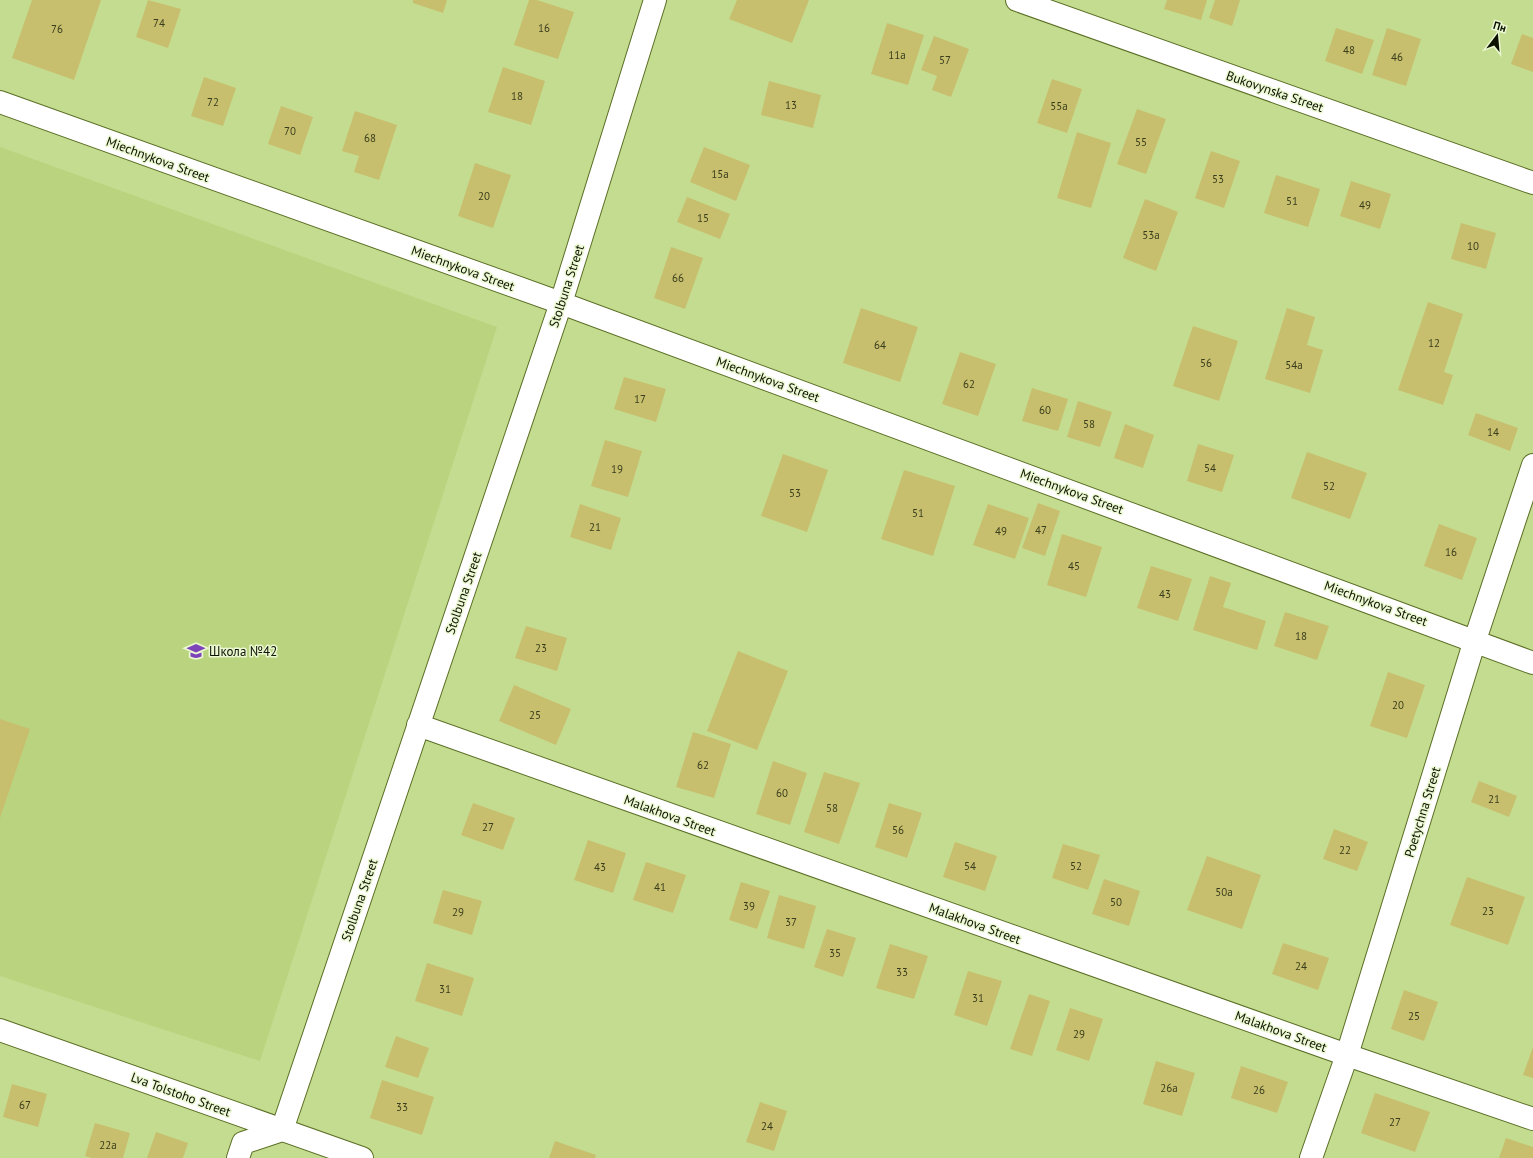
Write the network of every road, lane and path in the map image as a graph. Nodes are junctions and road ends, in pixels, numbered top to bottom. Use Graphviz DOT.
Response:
graph roads {
  1 [pos="1016,0"];
  2 [pos="650,1"];
  3 [pos="0,102"];
  4 [pos="1533,183"];
  5 [pos="561,303"];
  6 [pos="1533,465"];
  7 [pos="1475,640"];
  8 [pos="1533,662"];
  9 [pos="418,725"];
  10 [pos="0,1030"];
  11 [pos="1347,1055"];
  12 [pos="231,1112"];
  13 [pos="1533,1119"];
  14 [pos="282,1130"];
  15 [pos="240,1150"];
  16 [pos="362,1158"];
  17 [pos="1311,1158"];
  1 -- 4 [label="street, Bukovynska Street"];
  2 -- 5 [label="street, Stolbuna Street"];
  3 -- 5 [label="street, Miechnykova Street"];
  5 -- 7 [label="street, Miechnykova Street"];
  5 -- 9 [label="street, Stolbuna Street"];
  6 -- 7 [label="street, Poetychna Street"];
  7 -- 8 [label="street, Miechnykova Street"];
  7 -- 11 [label="street, Poetychna Street"];
  9 -- 11 [label="street, Malakhova Street"];
  9 -- 14 [label="street, Stolbuna Street"];
  10 -- 12 [label="street, Lva Tolstoho Street"];
  11 -- 13 [label="street, Malakhova Street"];
  11 -- 17 [label="street, Poetychna Street"];
  12 -- 14 [label="street, Lva Tolstoho Street"];
  12 -- 15 [label="street"];
  14 -- 15 [label="street"];
  14 -- 16 [label="street, Lva Tolstoho Street"];
}
